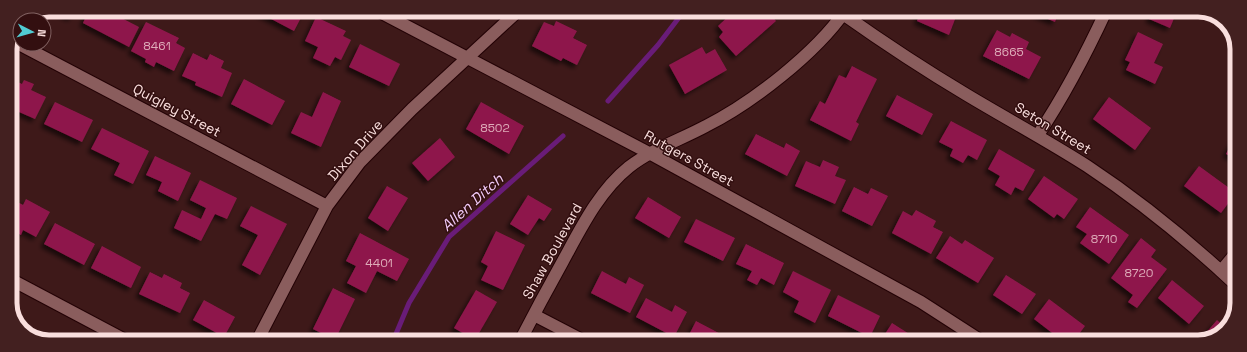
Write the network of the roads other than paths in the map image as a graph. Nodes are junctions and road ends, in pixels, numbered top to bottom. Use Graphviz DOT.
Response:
graph roads {
  1 [pos="389,17"];
  2 [pos="511,17"];
  3 [pos="839,17"];
  4 [pos="851,17"];
  5 [pos="1103,17"];
  6 [pos="34,52"];
  7 [pos="468,58"];
  8 [pos="1038,135"];
  9 [pos="649,153"];
  10 [pos="327,206"];
  11 [pos="1230,260"];
  12 [pos="1221,271"];
  13 [pos="1230,279"];
  14 [pos="17,282"];
  15 [pos="534,315"];
  16 [pos="116,335"];
  17 [pos="260,335"];
  18 [pos="523,335"];
  19 [pos="572,335"];
  20 [pos="972,335"];
  1 -- 7 [label="street, Rutgers Street"];
  2 -- 7 [label="street, Dixon Drive"];
  3 -- 9 [label="street, Shaw Boulevard"];
  4 -- 8 [label="street, Seton Street"];
  5 -- 8 [label="street"];
  6 -- 10 [label="street, Quigley Street"];
  7 -- 9 [label="street, Rutgers Street"];
  7 -- 10 [label="street, Dixon Drive"];
  8 -- 12 [label="street, Seton Street"];
  9 -- 15 [label="street, Shaw Boulevard"];
  9 -- 20 [label="street, Rutgers Street"];
  10 -- 17 [label="street, Dixon Drive"];
  11 -- 12 [label="street"];
  12 -- 13 [label="street, Seton Street"];
  14 -- 16 [label="street"];
  15 -- 18 [label="street, Shaw Boulevard"];
  15 -- 19 [label="street"];
}
